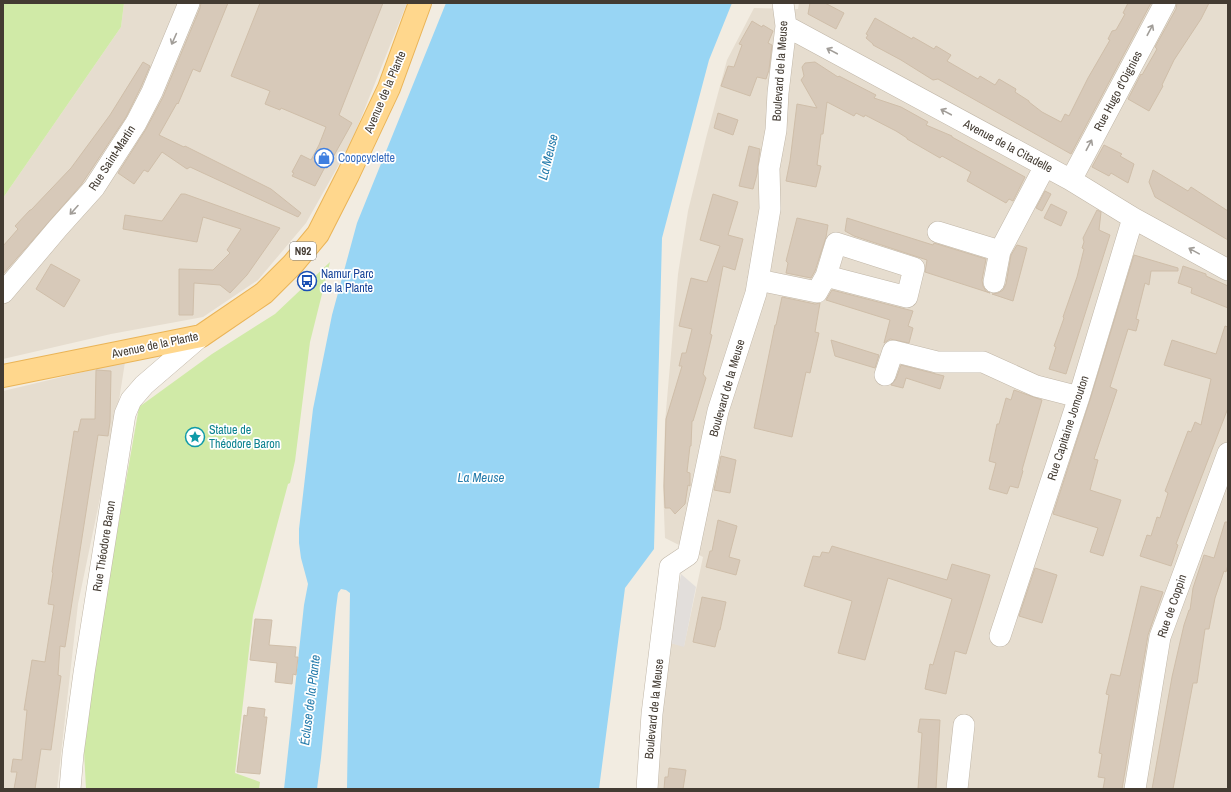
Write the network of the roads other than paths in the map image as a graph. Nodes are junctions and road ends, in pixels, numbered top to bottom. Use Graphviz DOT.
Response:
graph roads {
  1 [pos="189,3"];
  2 [pos="420,3"];
  3 [pos="783,3"];
  4 [pos="1165,3"];
  5 [pos="786,26"];
  6 [pos="1045,166"];
  7 [pos="1071,180"];
  8 [pos="1133,218"];
  9 [pos="938,232"];
  10 [pos="1000,252"];
  11 [pos="1228,270"];
  12 [pos="826,276"];
  13 [pos="758,280"];
  14 [pos="994,282"];
  15 [pos="3,293"];
  16 [pos="201,336"];
  17 [pos="885,375"];
  18 [pos="3,376"];
  19 [pos="1079,397"];
  20 [pos="1228,453"];
  21 [pos="1000,636"];
  22 [pos="964,725"];
  23 [pos="70,789"];
  24 [pos="647,789"];
  25 [pos="957,789"];
  26 [pos="1136,789"];
  1 -- 15 [label="street, Rue Saint-Martin, one-way"];
  2 -- 16 [label="main road, Avenue de la Plante / N92"];
  3 -- 5 [label="street, Boulevard de la Meuse"];
  7 -- 4 [label="street, Rue Hugo d'Oignies, one-way"];
  6 -- 5 [label="street, Avenue de la Citadelle, one-way"];
  5 -- 13 [label="street, Boulevard de la Meuse"];
  6 -- 7 [label="street, Avenue de la Citadelle"];
  6 -- 10 [label="street"];
  7 -- 8 [label="street, Avenue de la Citadelle"];
  11 -- 8 [label="street, Avenue de la Citadelle, one-way"];
  8 -- 19 [label="street, Rue Capitaine Jomouton"];
  9 -- 10 [label="street"];
  10 -- 14 [label="street"];
  12 -- 13 [label="street"];
  13 -- 24 [label="street, Boulevard de la Meuse"];
  16 -- 18 [label="main road, Avenue de la Plante / N92"];
  16 -- 23 [label="street, Rue Théodore Baron"];
  17 -- 19 [label="street"];
  19 -- 21 [label="street, Rue Capitaine Jomouton"];
  20 -- 26 [label="street, Rue de Coppin"];
  22 -- 25 [label="street"];
}
